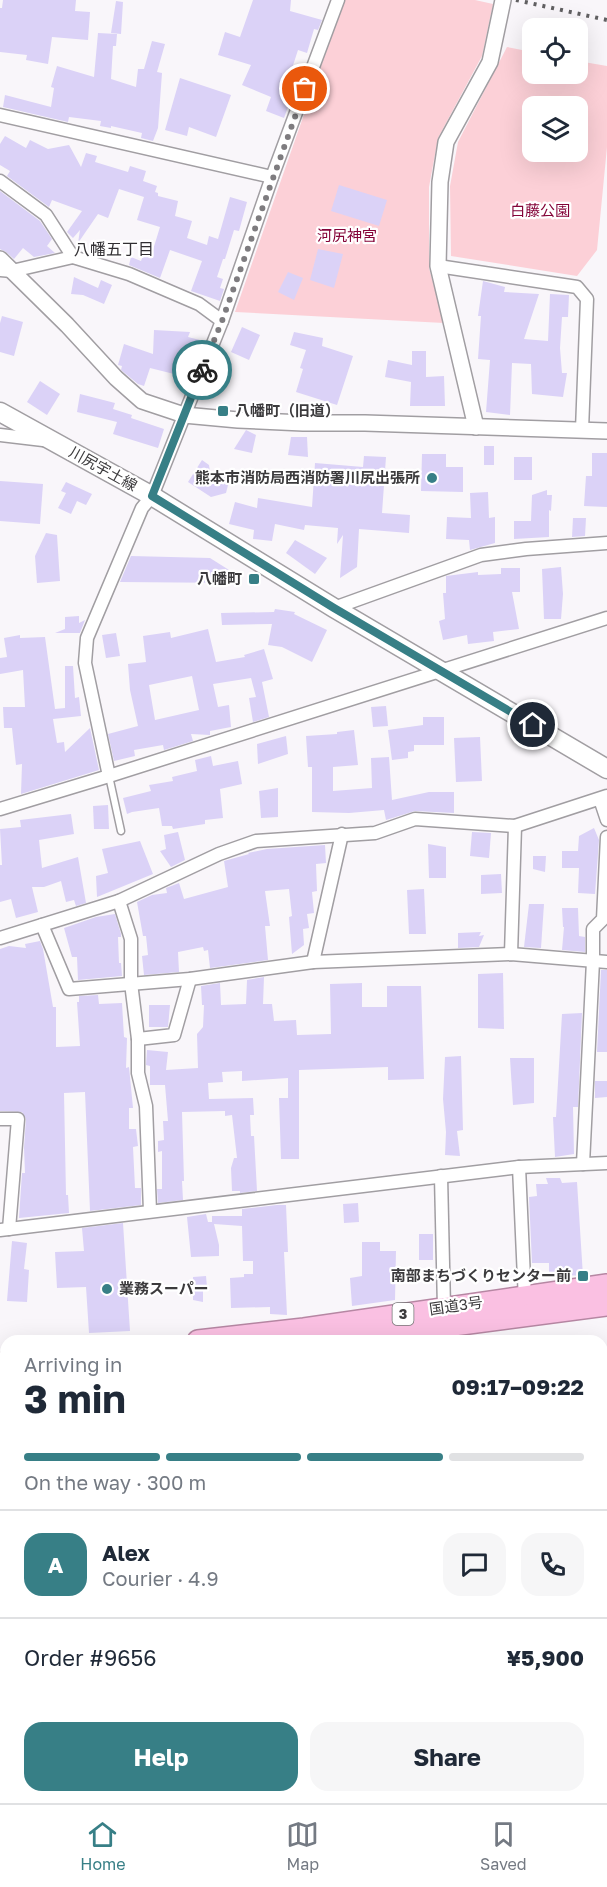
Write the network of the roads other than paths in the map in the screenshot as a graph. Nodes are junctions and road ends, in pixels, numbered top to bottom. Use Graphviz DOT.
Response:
graph roads {
  1 [pos="338,0"];
  2 [pos="503,0"];
  3 [pos="0,115"];
  4 [pos="272,177"];
  5 [pos="0,181"];
  6 [pos="73,257"];
  7 [pos="0,258"];
  8 [pos="438,266"];
  9 [pos="6,271"];
  10 [pos="222,321"];
  11 [pos="0,412"];
  12 [pos="184,415"];
  13 [pos="477,427"];
  14 [pos="582,430"];
  15 [pos="607,431"];
  16 [pos="0,435"];
  17 [pos="52,441"];
  18 [pos="152,496"];
  19 [pos="607,543"];
  20 [pos="334,608"];
  21 [pos="607,618"];
  22 [pos="440,671"];
  23 [pos="607,769"];
  24 [pos="109,776"];
  25 [pos="604,797"];
  26 [pos="0,809"];
  27 [pos="607,820"];
  28 [pos="515,826"];
  29 [pos="121,831"];
  30 [pos="342,834"];
  31 [pos="607,837"];
  32 [pos="119,901"];
  33 [pos="42,925"];
  34 [pos="0,938"];
  35 [pos="511,954"];
  36 [pos="593,961"];
  37 [pos="313,962"];
  38 [pos="607,962"];
  39 [pos="190,979"];
  40 [pos="131,983"];
  41 [pos="138,1039"];
  42 [pos="0,1119"];
  43 [pos="607,1163"];
  44 [pos="583,1164"];
  45 [pos="519,1167"];
  46 [pos="441,1176"];
  47 [pos="150,1211"];
  48 [pos="4,1230"];
  49 [pos="607,1285"];
  50 [pos="607,1305"];
  51 [pos="526,1306"];
  52 [pos="444,1308"];
  53 [pos="251,1335"];
  54 [pos="364,1335"];
  1 -- 4 [label="street"];
  2 -- 8 [label="street"];
  3 -- 4 [label="street"];
  4 -- 10 [label="street"];
  5 -- 6 [label="street"];
  6 -- 9 [label="street"];
  6 -- 10 [label="street"];
  7 -- 9 [label="street"];
  8 -- 13 [label="street"];
  8 -- 14 [label="street"];
  9 -- 12 [label="street"];
  10 -- 12 [label="street"];
  11 -- 17 [label="main road, 川尻宇土線"];
  12 -- 13 [label="street"];
  12 -- 18 [label="street"];
  13 -- 14 [label="street"];
  14 -- 15 [label="street"];
  16 -- 17 [label="street"];
  17 -- 18 [label="main road, 川尻宇土線"];
  18 -- 20 [label="main road, 川尻宇土線"];
  18 -- 24 [label="street"];
  19 -- 20 [label="street"];
  20 -- 22 [label="main road, 川尻宇土線"];
  21 -- 22 [label="street"];
  22 -- 23 [label="main road, 川尻宇土線"];
  22 -- 24 [label="street"];
  24 -- 26 [label="street"];
  24 -- 29 [label="lane"];
  25 -- 27 [label="street"];
  25 -- 28 [label="street"];
  28 -- 30 [label="street"];
  28 -- 35 [label="street"];
  30 -- 32 [label="street"];
  30 -- 37 [label="street"];
  31 -- 36 [label="street"];
  32 -- 33 [label="street"];
  32 -- 40 [label="street"];
  33 -- 34 [label="street"];
  33 -- 40 [label="street"];
  35 -- 36 [label="street"];
  35 -- 37 [label="street"];
  36 -- 38 [label="street"];
  36 -- 44 [label="street"];
  37 -- 39 [label="street"];
  39 -- 40 [label="street"];
  39 -- 41 [label="street"];
  40 -- 41 [label="street"];
  41 -- 47 [label="street"];
  42 -- 48 [label="street"];
  43 -- 44 [label="street"];
  44 -- 45 [label="street"];
  45 -- 46 [label="street"];
  45 -- 51 [label="street"];
  46 -- 47 [label="street"];
  46 -- 52 [label="street"];
  47 -- 48 [label="street"];
  49 -- 51 [label="highway, 国道3号 / 3"];
  50 -- 51 [label="highway, 国道3号 / 3"];
  51 -- 52 [label="highway, 国道3号 / 3"];
  51 -- 54 [label="highway, 国道3号 / 3"];
  52 -- 53 [label="highway, 国道3号 / 3"];
}
